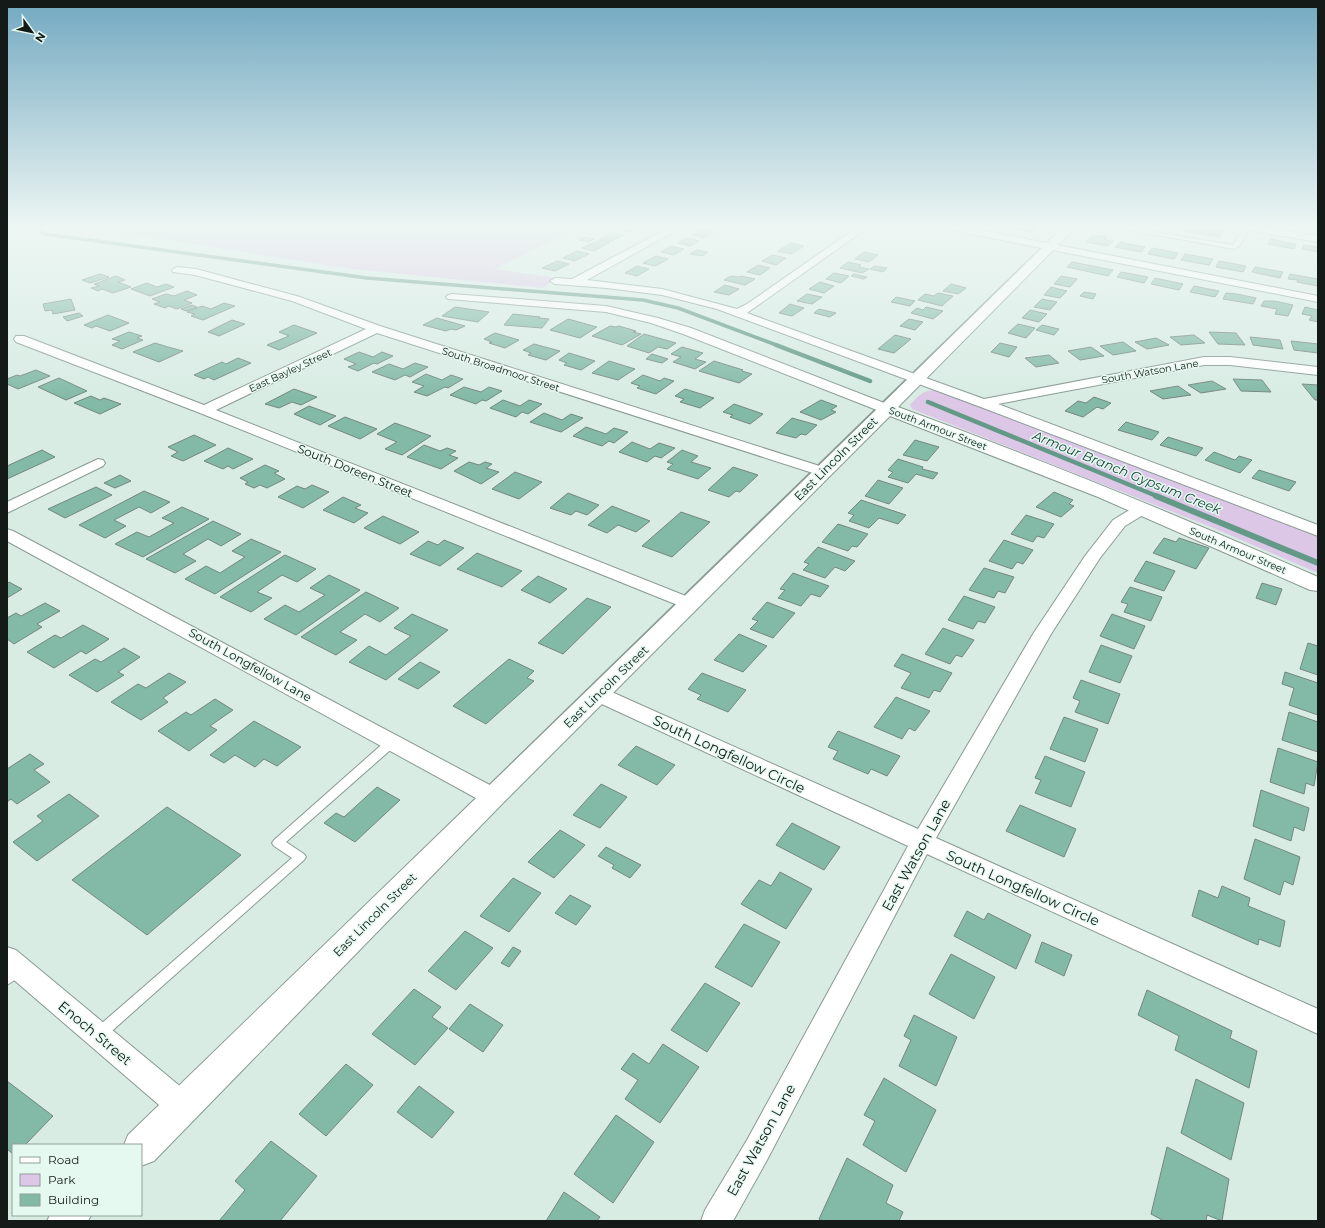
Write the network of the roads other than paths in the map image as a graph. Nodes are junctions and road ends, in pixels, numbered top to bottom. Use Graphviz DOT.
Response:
graph roads {
  1 [pos="238,283"];
  2 [pos="586,283"];
  3 [pos="783,283"];
  4 [pos="1013,283"];
  5 [pos="1237,283"];
  6 [pos="452,297"];
  7 [pos="1318,299"];
  8 [pos="738,313"];
  9 [pos="376,329"];
  10 [pos="20,339"];
  11 [pos="1318,371"];
  12 [pos="917,379"];
  13 [pos="983,403"];
  14 [pos="887,409"];
  15 [pos="205,410"];
  16 [pos="98,463"];
  17 [pos="824,472"];
  18 [pos="7,508"];
  19 [pos="1142,509"];
  20 [pos="1318,531"];
  21 [pos="7,534"];
  22 [pos="1318,585"];
  23 [pos="690,604"];
  24 [pos="598,694"];
  25 [pos="392,742"];
  26 [pos="493,797"];
  27 [pos="922,842"];
  28 [pos="11,969"];
  29 [pos="1318,1022"];
  30 [pos="98,1035"];
  31 [pos="183,1107"];
  32 [pos="142,1147"];
  33 [pos="716,1221"];
  1 -- 9 [label="street, South Broadmoor Street"];
  2 -- 8 [label="street"];
  3 -- 8 [label="street"];
  4 -- 12 [label="street, East Lincoln Street"];
  5 -- 7 [label="street"];
  6 -- 14 [label="street, South Armour Street"];
  8 -- 12 [label="street"];
  9 -- 15 [label="street, East Bayley Street"];
  9 -- 17 [label="street, South Broadmoor Street"];
  10 -- 15 [label="street, South Doreen Street"];
  11 -- 13 [label="street, South Watson Lane"];
  12 -- 13 [label="street"];
  12 -- 14 [label="street, East Lincoln Street"];
  13 -- 20 [label="street"];
  14 -- 17 [label="street, East Lincoln Street"];
  14 -- 19 [label="street, South Armour Street"];
  15 -- 23 [label="street, South Doreen Street"];
  16 -- 18 [label="street"];
  17 -- 23 [label="street, East Lincoln Street"];
  19 -- 22 [label="street, South Armour Street"];
  19 -- 27 [label="street, East Watson Lane"];
  21 -- 25 [label="street, South Longfellow Lane"];
  23 -- 24 [label="street, East Lincoln Street"];
  24 -- 26 [label="street, East Lincoln Street"];
  24 -- 27 [label="street, South Longfellow Circle"];
  25 -- 26 [label="street, South Longfellow Lane"];
  25 -- 30 [label="lane"];
  26 -- 31 [label="street, East Lincoln Street"];
  27 -- 29 [label="street, South Longfellow Circle"];
  27 -- 33 [label="street, East Watson Lane"];
  28 -- 30 [label="street, Enoch Street"];
  30 -- 31 [label="street, Enoch Street"];
  31 -- 32 [label="street, East Lincoln Street"];
}
